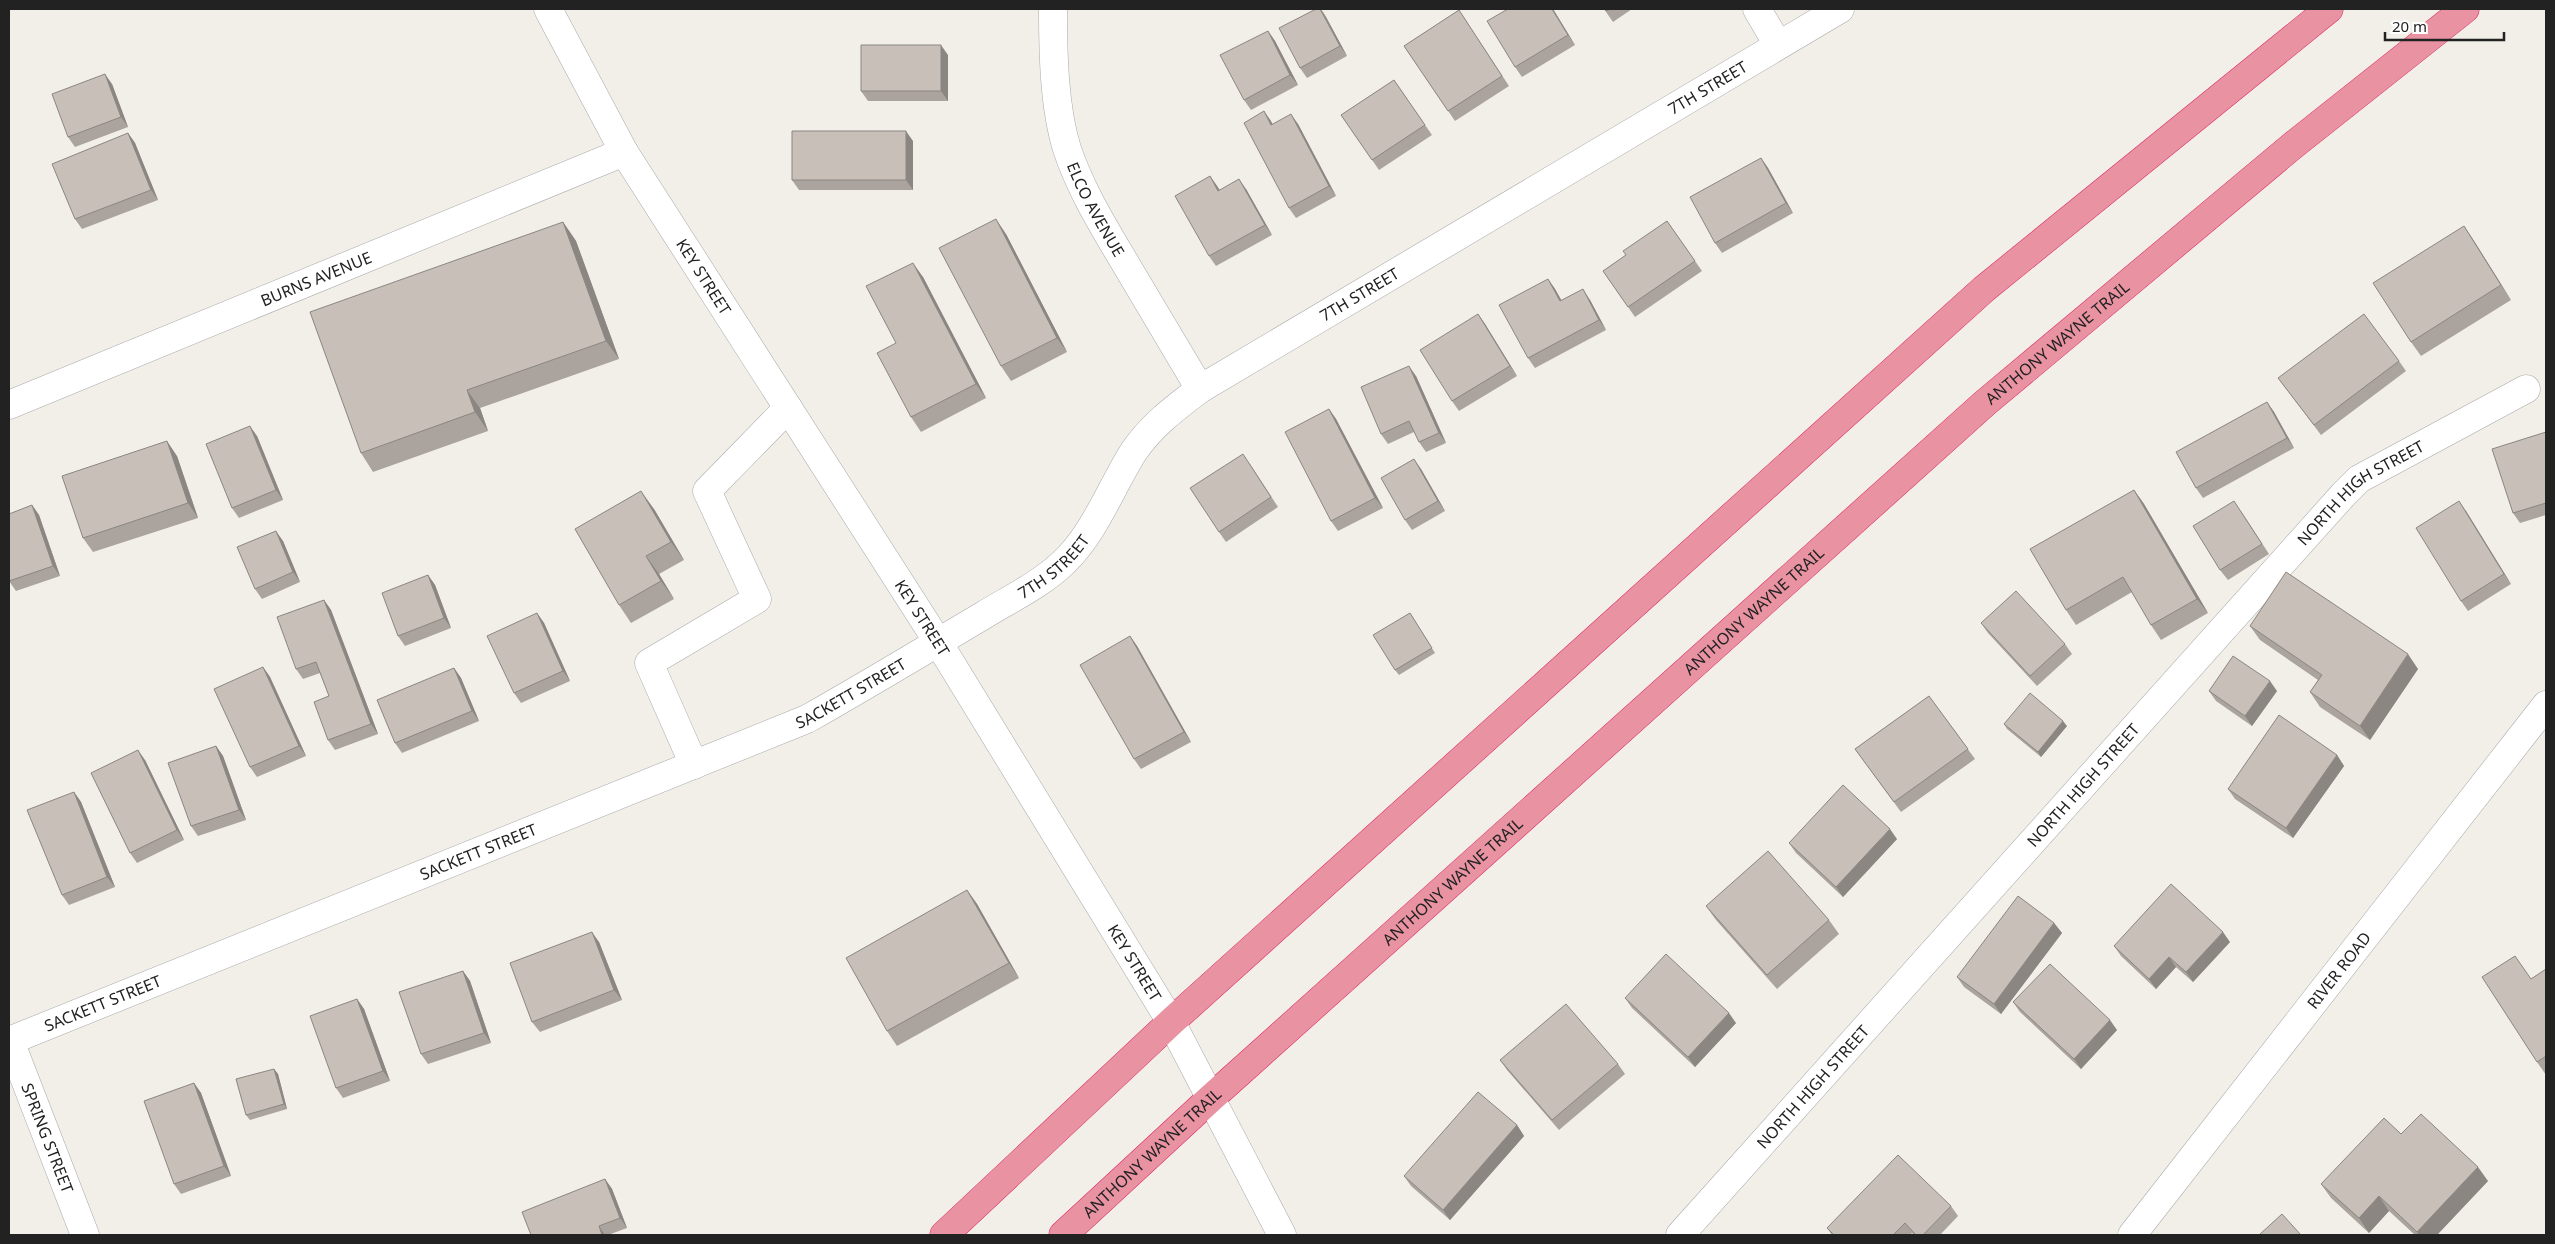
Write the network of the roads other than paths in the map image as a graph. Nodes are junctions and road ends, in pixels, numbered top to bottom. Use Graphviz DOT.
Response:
graph roads {
  1 [pos="548,9"];
  2 [pos="1053,9"];
  3 [pos="1757,9"];
  4 [pos="1840,9"];
  5 [pos="2329,9"];
  6 [pos="2465,9"];
  7 [pos="1778,45"];
  8 [pos="624,152"];
  9 [pos="1200,389"];
  10 [pos="2526,389"];
  11 [pos="9,405"];
  12 [pos="788,408"];
  13 [pos="938,642"];
  14 [pos="2546,704"];
  15 [pos="694,765"];
  16 [pos="1171,1022"];
  17 [pos="9,1041"];
  18 [pos="1211,1098"];
  19 [pos="85,1235"];
  20 [pos="944,1235"];
  21 [pos="1063,1235"];
  22 [pos="1282,1235"];
  23 [pos="1680,1235"];
  24 [pos="2132,1235"];
  1 -- 8 [label="street, KEY STREET"];
  2 -- 9 [label="street, ELCO AVENUE"];
  3 -- 7 [label="street"];
  4 -- 7 [label="street, 7TH STREET"];
  5 -- 16 [label="highway"];
  6 -- 18 [label="highway, ANTHONY WAYNE TRAIL"];
  7 -- 9 [label="street, 7TH STREET"];
  8 -- 11 [label="street, BURNS AVENUE"];
  8 -- 12 [label="street, KEY STREET"];
  9 -- 13 [label="street, 7TH STREET"];
  10 -- 23 [label="street, NORTH HIGH STREET"];
  12 -- 13 [label="street, KEY STREET"];
  12 -- 15 [label="street"];
  13 -- 15 [label="street, SACKETT STREET"];
  13 -- 16 [label="street, KEY STREET"];
  14 -- 24 [label="street, RIVER ROAD"];
  15 -- 17 [label="street, SACKETT STREET"];
  16 -- 18 [label="street, KEY STREET"];
  16 -- 20 [label="highway"];
  17 -- 19 [label="street, SPRING STREET"];
  18 -- 21 [label="highway, ANTHONY WAYNE TRAIL"];
  18 -- 22 [label="street, KEY STREET"];
}
